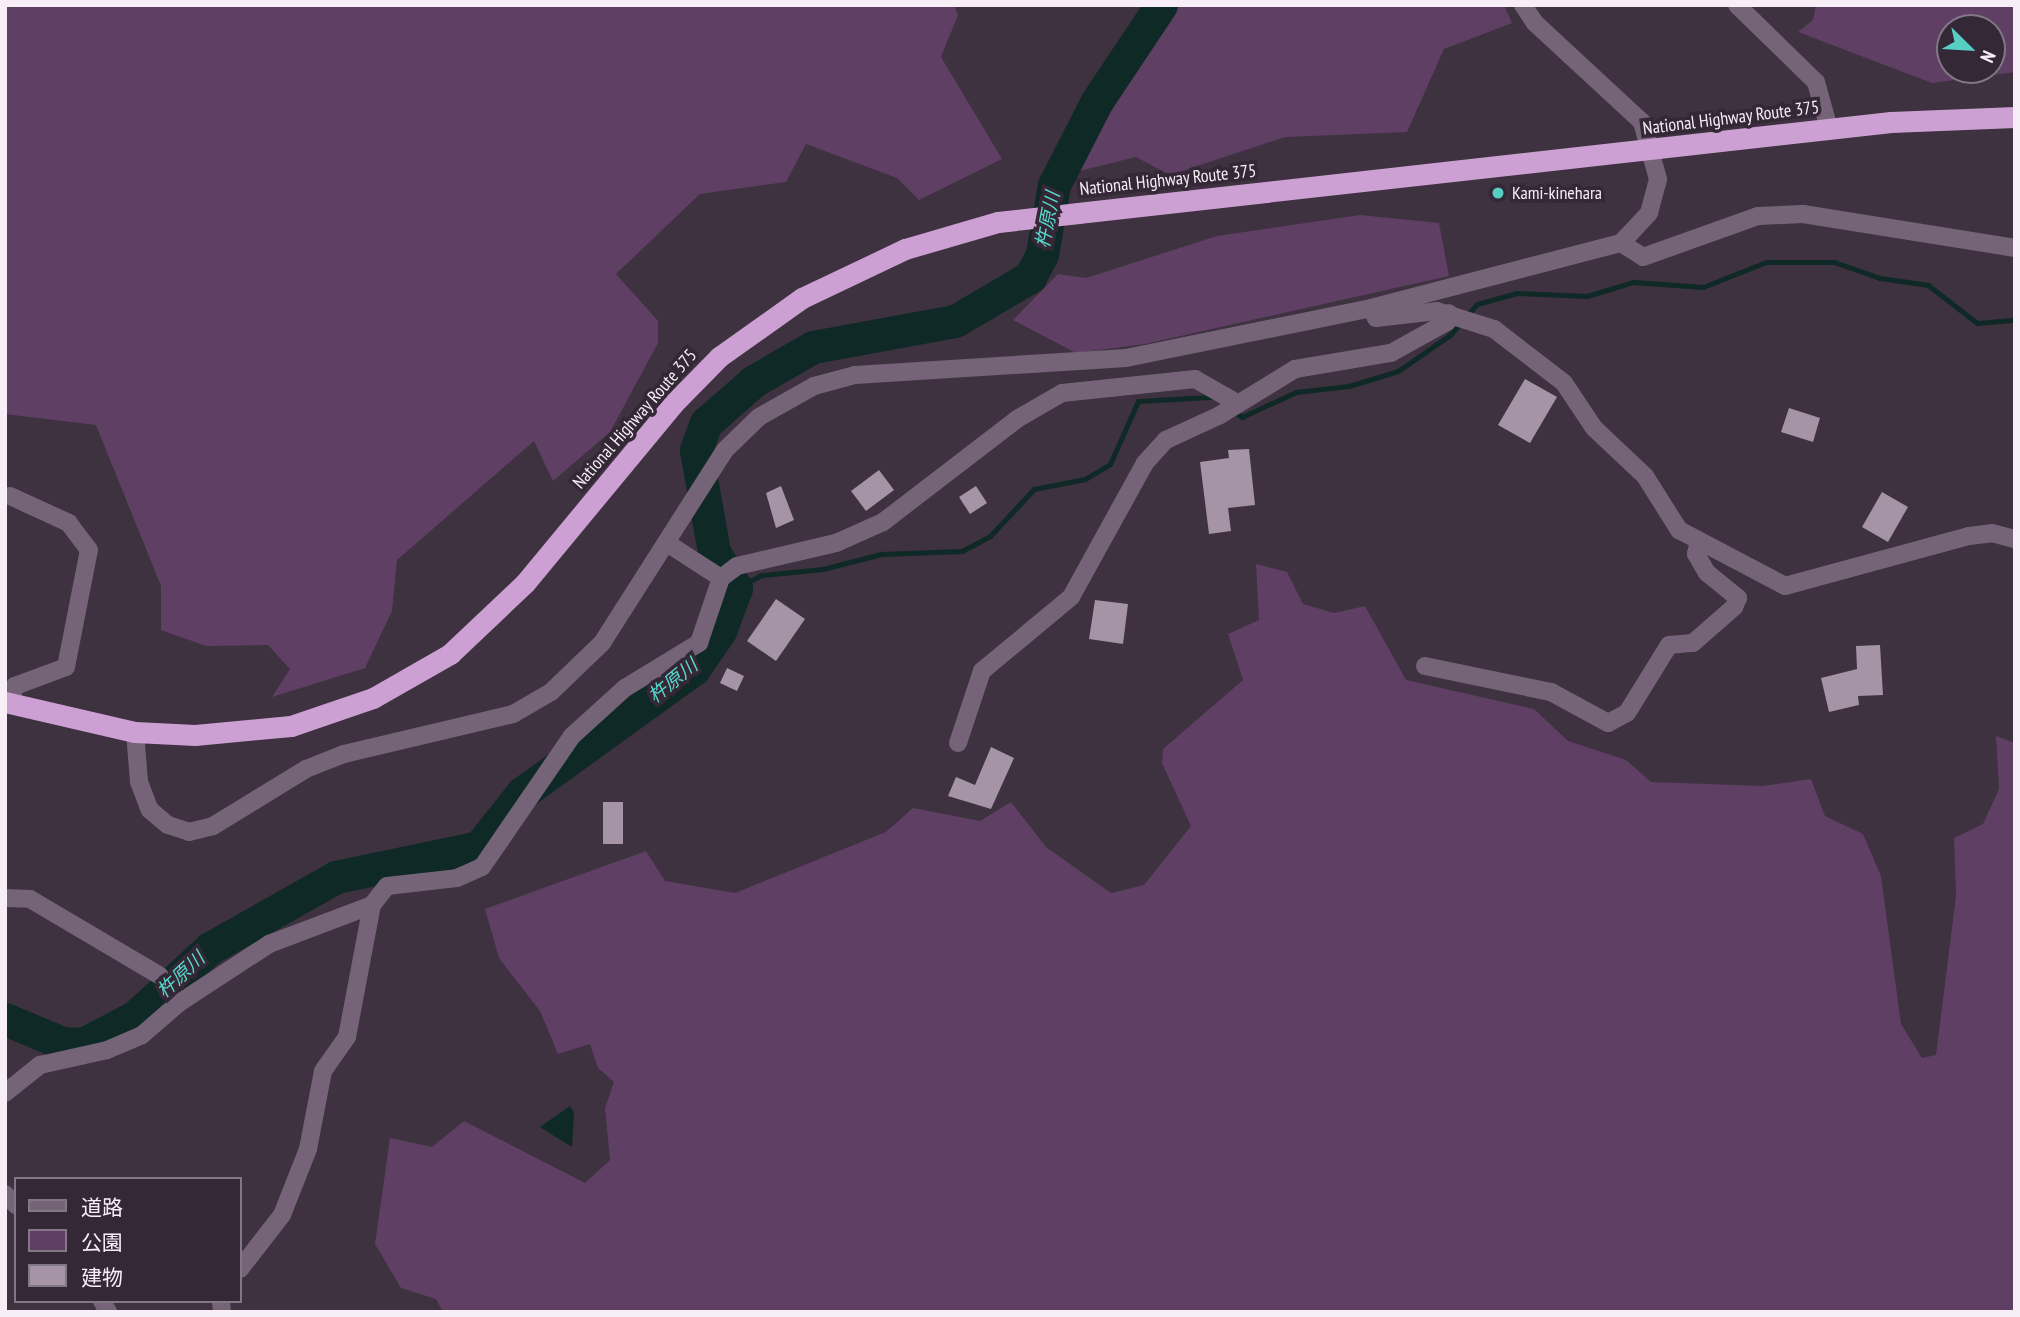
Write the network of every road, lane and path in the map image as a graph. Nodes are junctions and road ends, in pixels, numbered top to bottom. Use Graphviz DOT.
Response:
graph roads {
  1 [pos="1523,5"];
  2 [pos="1737,5"];
  3 [pos="2015,117"];
  4 [pos="1829,129"];
  5 [pos="1621,243"];
  6 [pos="2015,248"];
  7 [pos="1371,308"];
  8 [pos="1461,315"];
  9 [pos="1237,403"];
  10 [pos="10,496"];
  11 [pos="2015,538"];
  12 [pos="667,543"];
  13 [pos="1698,545"];
  14 [pos="721,578"];
  15 [pos="1424,666"];
  16 [pos="7,702"];
  17 [pos="135,732"];
  18 [pos="958,743"];
  19 [pos="5,898"];
  20 [pos="372,905"];
  21 [pos="160,976"];
  22 [pos="5,1093"];
  23 [pos="242,1267"];
  1 -- 5 [label="street"];
  2 -- 4 [label="street"];
  3 -- 4 [label="highway, National Highway Route 375"];
  4 -- 17 [label="highway, National Highway Route 375"];
  5 -- 6 [label="street"];
  5 -- 7 [label="street"];
  7 -- 8 [label="street"];
  7 -- 12 [label="street"];
  8 -- 9 [label="street"];
  8 -- 13 [label="street"];
  9 -- 14 [label="street"];
  9 -- 18 [label="street"];
  10 -- 16 [label="street"];
  11 -- 13 [label="street"];
  12 -- 14 [label="street"];
  12 -- 17 [label="street"];
  13 -- 15 [label="street"];
  14 -- 20 [label="street"];
  16 -- 17 [label="highway, National Highway Route 375"];
  19 -- 21 [label="street"];
  20 -- 22 [label="street"];
  20 -- 23 [label="street"];
}
